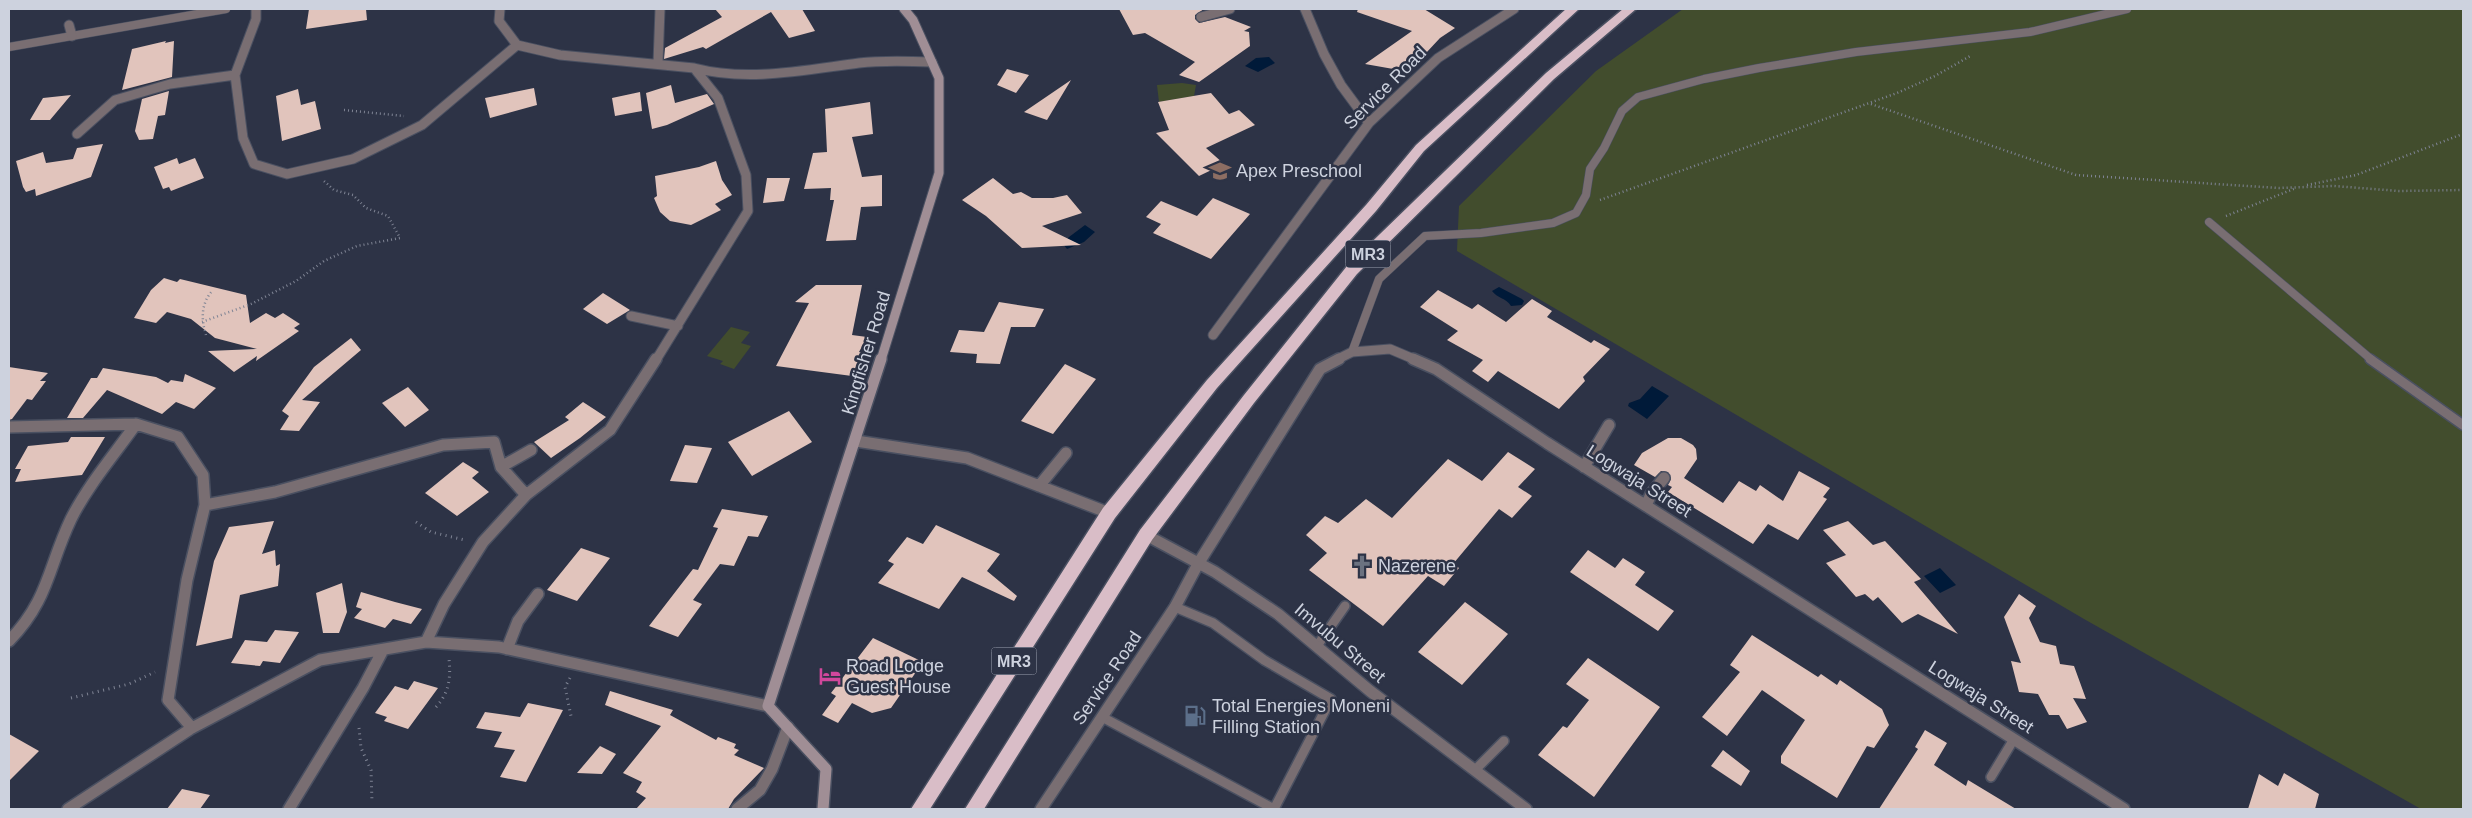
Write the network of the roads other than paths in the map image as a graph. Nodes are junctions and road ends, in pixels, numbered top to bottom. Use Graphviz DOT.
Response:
graph roads {
  1 [pos="226,9"];
  2 [pos="256,9"];
  3 [pos="500,9"];
  4 [pos="660,9"];
  5 [pos="904,9"];
  6 [pos="1230,9"];
  7 [pos="1305,9"];
  8 [pos="1514,9"];
  9 [pos="1573,9"];
  10 [pos="1630,9"];
  11 [pos="2127,9"];
  12 [pos="1201,17"];
  13 [pos="69,25"];
  14 [pos="72,36"];
  15 [pos="517,45"];
  16 [pos="9,47"];
  17 [pos="932,62"];
  18 [pos="658,63"];
  19 [pos="694,68"];
  20 [pos="235,75"];
  21 [pos="1369,123"];
  22 [pos="77,134"];
  23 [pos="2208,222"];
  24 [pos="631,316"];
  25 [pos="678,326"];
  26 [pos="1212,335"];
  27 [pos="1352,352"];
  28 [pos="136,424"];
  29 [pos="1609,425"];
  30 [pos="2463,425"];
  31 [pos="9,428"];
  32 [pos="856,441"];
  33 [pos="531,450"];
  34 [pos="1066,453"];
  35 [pos="1584,466"];
  36 [pos="501,467"];
  37 [pos="1664,478"];
  38 [pos="1039,486"];
  39 [pos="526,496"];
  40 [pos="204,505"];
  41 [pos="1646,506"];
  42 [pos="1109,513"];
  43 [pos="1146,535"];
  44 [pos="1198,564"];
  45 [pos="538,594"];
  46 [pos="1345,606"];
  47 [pos="1175,607"];
  48 [pos="9,641"];
  49 [pos="426,642"];
  50 [pos="1317,646"];
  51 [pos="507,649"];
  52 [pos="383,650"];
  53 [pos="768,706"];
  54 [pos="1102,717"];
  55 [pos="788,727"];
  56 [pos="192,728"];
  57 [pos="2014,739"];
  58 [pos="1504,742"];
  59 [pos="1475,770"];
  60 [pos="1991,777"];
  61 [pos="68,809"];
  62 [pos="289,809"];
  63 [pos="737,809"];
  64 [pos="823,809"];
  65 [pos="920,809"];
  66 [pos="974,809"];
  67 [pos="1041,809"];
  68 [pos="1526,809"];
  69 [pos="2124,809"];
  1 -- 14 [label="lane"];
  2 -- 20 [label="street"];
  3 -- 15 [label="street"];
  4 -- 18 [label="street"];
  5 -- 17 [label="street, Kingfisher Road"];
  6 -- 12 [label="street"];
  7 -- 21 [label="street"];
  8 -- 21 [label="street, Service Road"];
  9 -- 42 [label="highway, MR3"];
  10 -- 43 [label="highway, MR3"];
  11 -- 27 [label="lane"];
  13 -- 14 [label="street"];
  14 -- 16 [label="lane"];
  15 -- 18 [label="street"];
  15 -- 20 [label="street"];
  17 -- 19 [label="street"];
  17 -- 32 [label="street, Kingfisher Road"];
  18 -- 19 [label="street"];
  19 -- 25 [label="street"];
  20 -- 22 [label="street"];
  21 -- 26 [label="street, Service Road"];
  23 -- 30 [label="lane"];
  24 -- 25 [label="street"];
  25 -- 39 [label="street"];
  27 -- 35 [label="street, Logwaja Street"];
  27 -- 44 [label="street, Logwaja Street"];
  28 -- 31 [label="street"];
  28 -- 40 [label="street"];
  28 -- 48 [label="street"];
  29 -- 35 [label="street"];
  32 -- 38 [label="street"];
  32 -- 53 [label="street, Kingfisher Road"];
  33 -- 36 [label="street"];
  34 -- 38 [label="street"];
  35 -- 41 [label="street, Logwaja Street"];
  36 -- 39 [label="street"];
  36 -- 40 [label="street"];
  37 -- 41 [label="street"];
  38 -- 42 [label="street"];
  39 -- 49 [label="street"];
  40 -- 56 [label="street"];
  41 -- 57 [label="street, Logwaja Street"];
  42 -- 65 [label="highway, MR3"];
  43 -- 44 [label="street, Imvubu Street"];
  43 -- 66 [label="highway, MR3"];
  44 -- 47 [label="street, Service Road"];
  44 -- 50 [label="street, Imvubu Street"];
  45 -- 51 [label="street"];
  46 -- 50 [label="lane"];
  47 -- 54 [label="street, Service Road"];
  47 -- 54 [label="lane"];
  49 -- 51 [label="street"];
  49 -- 52 [label="street"];
  50 -- 59 [label="street, Imvubu Street"];
  51 -- 53 [label="street"];
  52 -- 56 [label="street"];
  52 -- 62 [label="street"];
  53 -- 55 [label="street"];
  54 -- 67 [label="street, Service Road"];
  55 -- 63 [label="street"];
  55 -- 64 [label="street"];
  56 -- 61 [label="street"];
  57 -- 60 [label="lane"];
  57 -- 69 [label="street, Logwaja Street"];
  58 -- 59 [label="lane"];
  59 -- 68 [label="street, Imvubu Street"];
}
